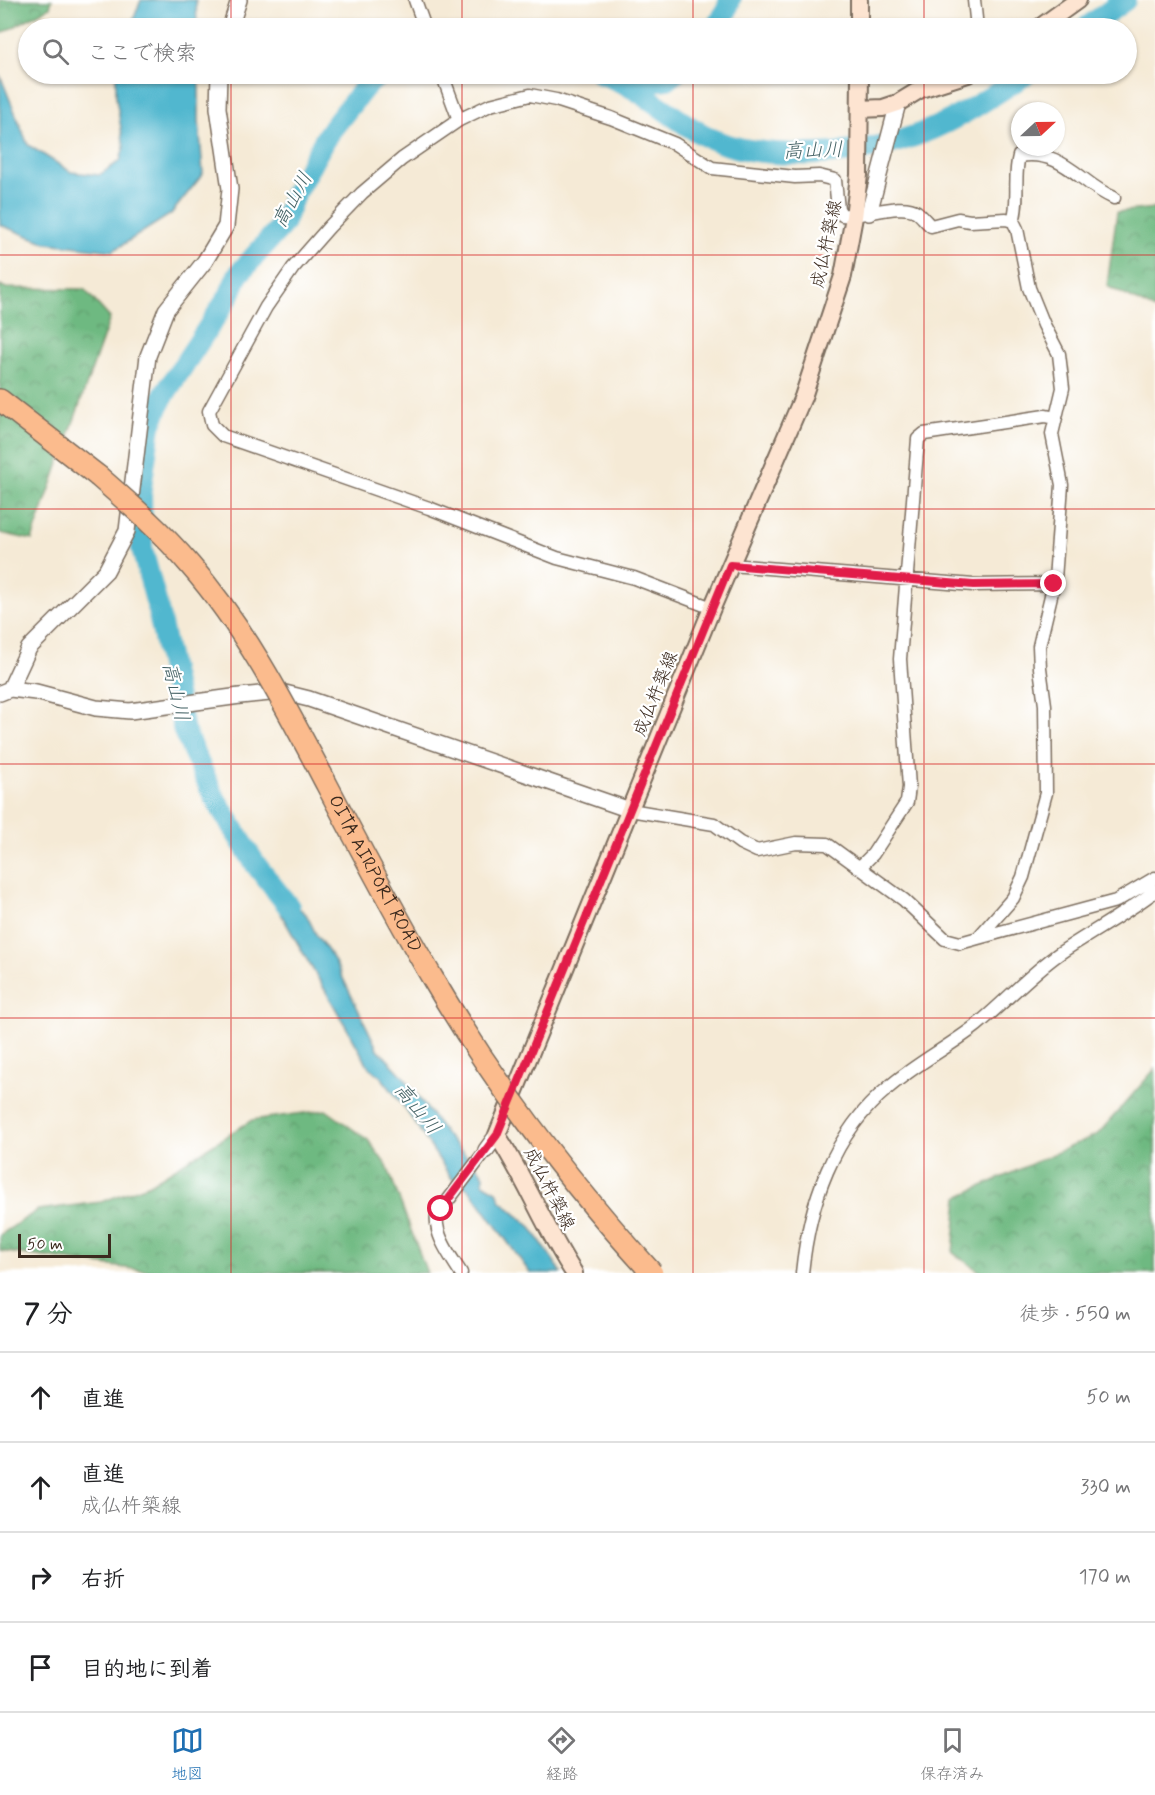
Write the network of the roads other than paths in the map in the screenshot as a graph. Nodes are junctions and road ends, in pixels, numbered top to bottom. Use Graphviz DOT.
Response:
graph roads {
  1 [pos="239,0"];
  2 [pos="415,0"];
  3 [pos="859,0"];
  4 [pos="974,0"];
  5 [pos="1078,0"];
  6 [pos="233,18"];
  7 [pos="421,18"];
  8 [pos="859,18"];
  9 [pos="976,18"];
  10 [pos="1053,18"];
  11 [pos="219,84"];
  12 [pos="446,84"];
  13 [pos="860,84"];
  14 [pos="937,84"];
  15 [pos="897,111"];
  16 [pos="860,117"];
  17 [pos="459,120"];
  18 [pos="1114,198"];
  19 [pos="862,215"];
  20 [pos="1013,221"];
  21 [pos="0,400"];
  22 [pos="0,408"];
  23 [pos="1056,418"];
  24 [pos="98,476"];
  25 [pos="730,565"];
  26 [pos="906,579"];
  27 [pos="1054,584"];
  28 [pos="712,608"];
  29 [pos="5,691"];
  30 [pos="630,810"];
  31 [pos="859,868"];
  32 [pos="1155,878"];
  33 [pos="1155,891"];
  34 [pos="978,938"];
  35 [pos="497,1135"];
  36 [pos="486,1150"];
  37 [pos="462,1273"];
  38 [pos="574,1273"];
  39 [pos="652,1273"];
  40 [pos="802,1273"];
  1 -- 6 [label="street"];
  2 -- 7 [label="street"];
  3 -- 8 [label="main road"];
  4 -- 9 [label="street"];
  5 -- 10 [label="main road"];
  11 -- 29 [label="street"];
  12 -- 17 [label="street"];
  13 -- 16 [label="main road, 成仏杵築線"];
  14 -- 15 [label="main road"];
  15 -- 16 [label="main road"];
  15 -- 19 [label="street"];
  16 -- 19 [label="main road, 成仏杵築線"];
  17 -- 19 [label="street"];
  17 -- 28 [label="street"];
  18 -- 20 [label="street"];
  19 -- 20 [label="street"];
  19 -- 25 [label="main road, 成仏杵築線"];
  20 -- 23 [label="street"];
  21 -- 24 [label="highway, OITA AIRPORT ROAD"];
  22 -- 24 [label="highway, OITA AIRPORT ROAD"];
  23 -- 26 [label="street"];
  23 -- 27 [label="street"];
  24 -- 39 [label="highway, OITA AIRPORT ROAD, bridge"];
  25 -- 26 [label="street"];
  25 -- 28 [label="main road, 成仏杵築線"];
  26 -- 27 [label="street"];
  26 -- 31 [label="street"];
  27 -- 34 [label="street"];
  28 -- 30 [label="main road, 成仏杵築線"];
  29 -- 30 [label="street"];
  30 -- 31 [label="street"];
  30 -- 35 [label="main road, 成仏杵築線"];
  31 -- 34 [label="street"];
  32 -- 34 [label="street"];
  33 -- 40 [label="street"];
  35 -- 36 [label="street"];
  35 -- 38 [label="main road, 成仏杵築線"];
  36 -- 37 [label="street"];
}
